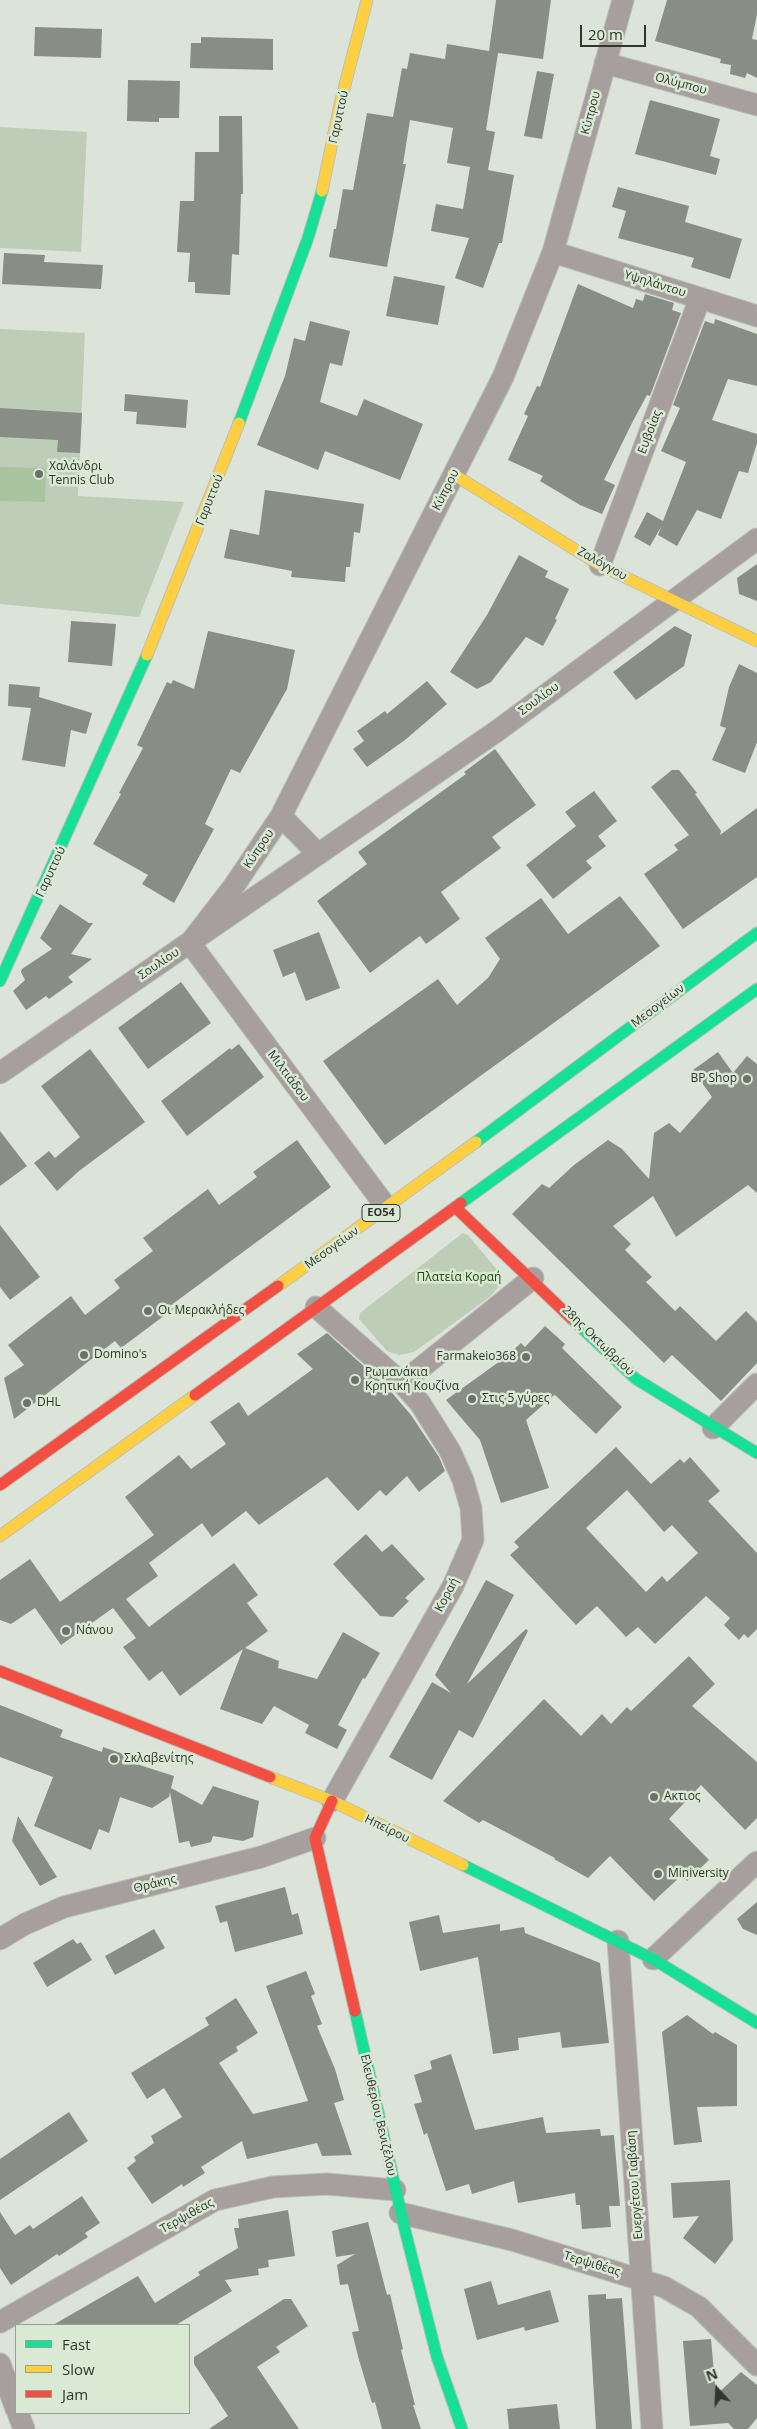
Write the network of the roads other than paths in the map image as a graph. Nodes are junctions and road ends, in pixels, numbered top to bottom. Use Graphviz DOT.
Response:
graph roads {
  1 [pos="367,0"];
  2 [pos="623,0"];
  3 [pos="606,63"];
  4 [pos="757,105"];
  5 [pos="553,252"];
  6 [pos="700,298"];
  7 [pos="757,316"];
  8 [pos="454,474"];
  9 [pos="757,539"];
  10 [pos="600,565"];
  11 [pos="674,600"];
  12 [pos="757,641"];
  13 [pos="281,816"];
  14 [pos="317,854"];
  15 [pos="757,932"];
  16 [pos="190,943"];
  17 [pos="0,981"];
  18 [pos="757,989"];
  19 [pos="0,1074"];
  20 [pos="456,1207"];
  21 [pos="387,1208"];
  22 [pos="533,1278"];
  23 [pos="316,1307"];
  24 [pos="402,1384"];
  25 [pos="757,1384"];
  26 [pos="712,1428"];
  27 [pos="757,1453"];
  28 [pos="0,1485"];
  29 [pos="0,1536"];
  30 [pos="0,1671"];
  31 [pos="332,1801"];
  32 [pos="315,1838"];
  33 [pos="757,1862"];
  34 [pos="0,1939"];
  35 [pos="618,1941"];
  36 [pos="653,1959"];
  37 [pos="757,2024"];
  38 [pos="395,2190"];
  39 [pos="400,2213"];
  40 [pos="641,2280"];
  41 [pos="0,2322"];
  42 [pos="0,2364"];
  43 [pos="757,2365"];
  44 [pos="15,2406"];
  45 [pos="18,2414"];
  46 [pos="24,2429"];
  47 [pos="462,2429"];
  48 [pos="652,2429"];
  1 -- 17 [label="street, Γαρυττού"];
  2 -- 3 [label="street, Κύπρου"];
  3 -- 4 [label="street, Ολύμπου"];
  3 -- 5 [label="street, Κύπρου"];
  5 -- 6 [label="street, Υψηλάντου"];
  5 -- 8 [label="street, Κύπρου"];
  6 -- 7 [label="street, Υψηλάντου"];
  6 -- 10 [label="street, Ευβοίας"];
  8 -- 10 [label="street, Ζαλόγγου"];
  8 -- 13 [label="street, Κύπρου"];
  9 -- 11 [label="street, Σουλίου"];
  10 -- 11 [label="street, Ζαλόγγου"];
  11 -- 12 [label="street, Ζαλόγγου"];
  11 -- 14 [label="street, Σουλίου"];
  13 -- 14 [label="street"];
  13 -- 16 [label="street, Κύπρου"];
  14 -- 16 [label="street, Σουλίου"];
  15 -- 21 [label="street, Μεσογείων / ΕΟ54"];
  16 -- 19 [label="street, Σουλίου"];
  16 -- 21 [label="street, Μιλτιάδου"];
  18 -- 20 [label="street"];
  20 -- 22 [label="street, 28ης Οκτωβρίου"];
  20 -- 23 [label="street"];
  21 -- 28 [label="street, Μεσογείων / ΕΟ54"];
  22 -- 24 [label="street"];
  22 -- 26 [label="street, 28ης Οκτωβρίου"];
  23 -- 24 [label="street, Κοραή"];
  23 -- 29 [label="street"];
  24 -- 31 [label="street, Κοραή"];
  25 -- 26 [label="street"];
  26 -- 27 [label="street, 28ης Οκτωβρίου"];
  30 -- 31 [label="street, Ηπείρου"];
  31 -- 32 [label="street"];
  31 -- 35 [label="street, Ηπείρου"];
  32 -- 34 [label="street, Θράκης"];
  32 -- 38 [label="street, Ελευθερίου Βενιζέλου"];
  33 -- 36 [label="street"];
  35 -- 36 [label="street, Ηπείρου"];
  35 -- 40 [label="street, Ευεργέτου Γιαβάση"];
  36 -- 37 [label="street, Ηπείρου"];
  38 -- 39 [label="street, Ελευθερίου Βενιζέλου"];
  38 -- 41 [label="street, Τερψιθέας"];
  39 -- 40 [label="street, Τερψιθέας"];
  39 -- 47 [label="street, Ελευθερίου Βενιζέλου"];
  40 -- 43 [label="street, Τερψιθέας"];
  40 -- 48 [label="street, Ευεργέτου Γιαβάση"];
  42 -- 44 [label="street"];
  45 -- 46 [label="street"];
}
